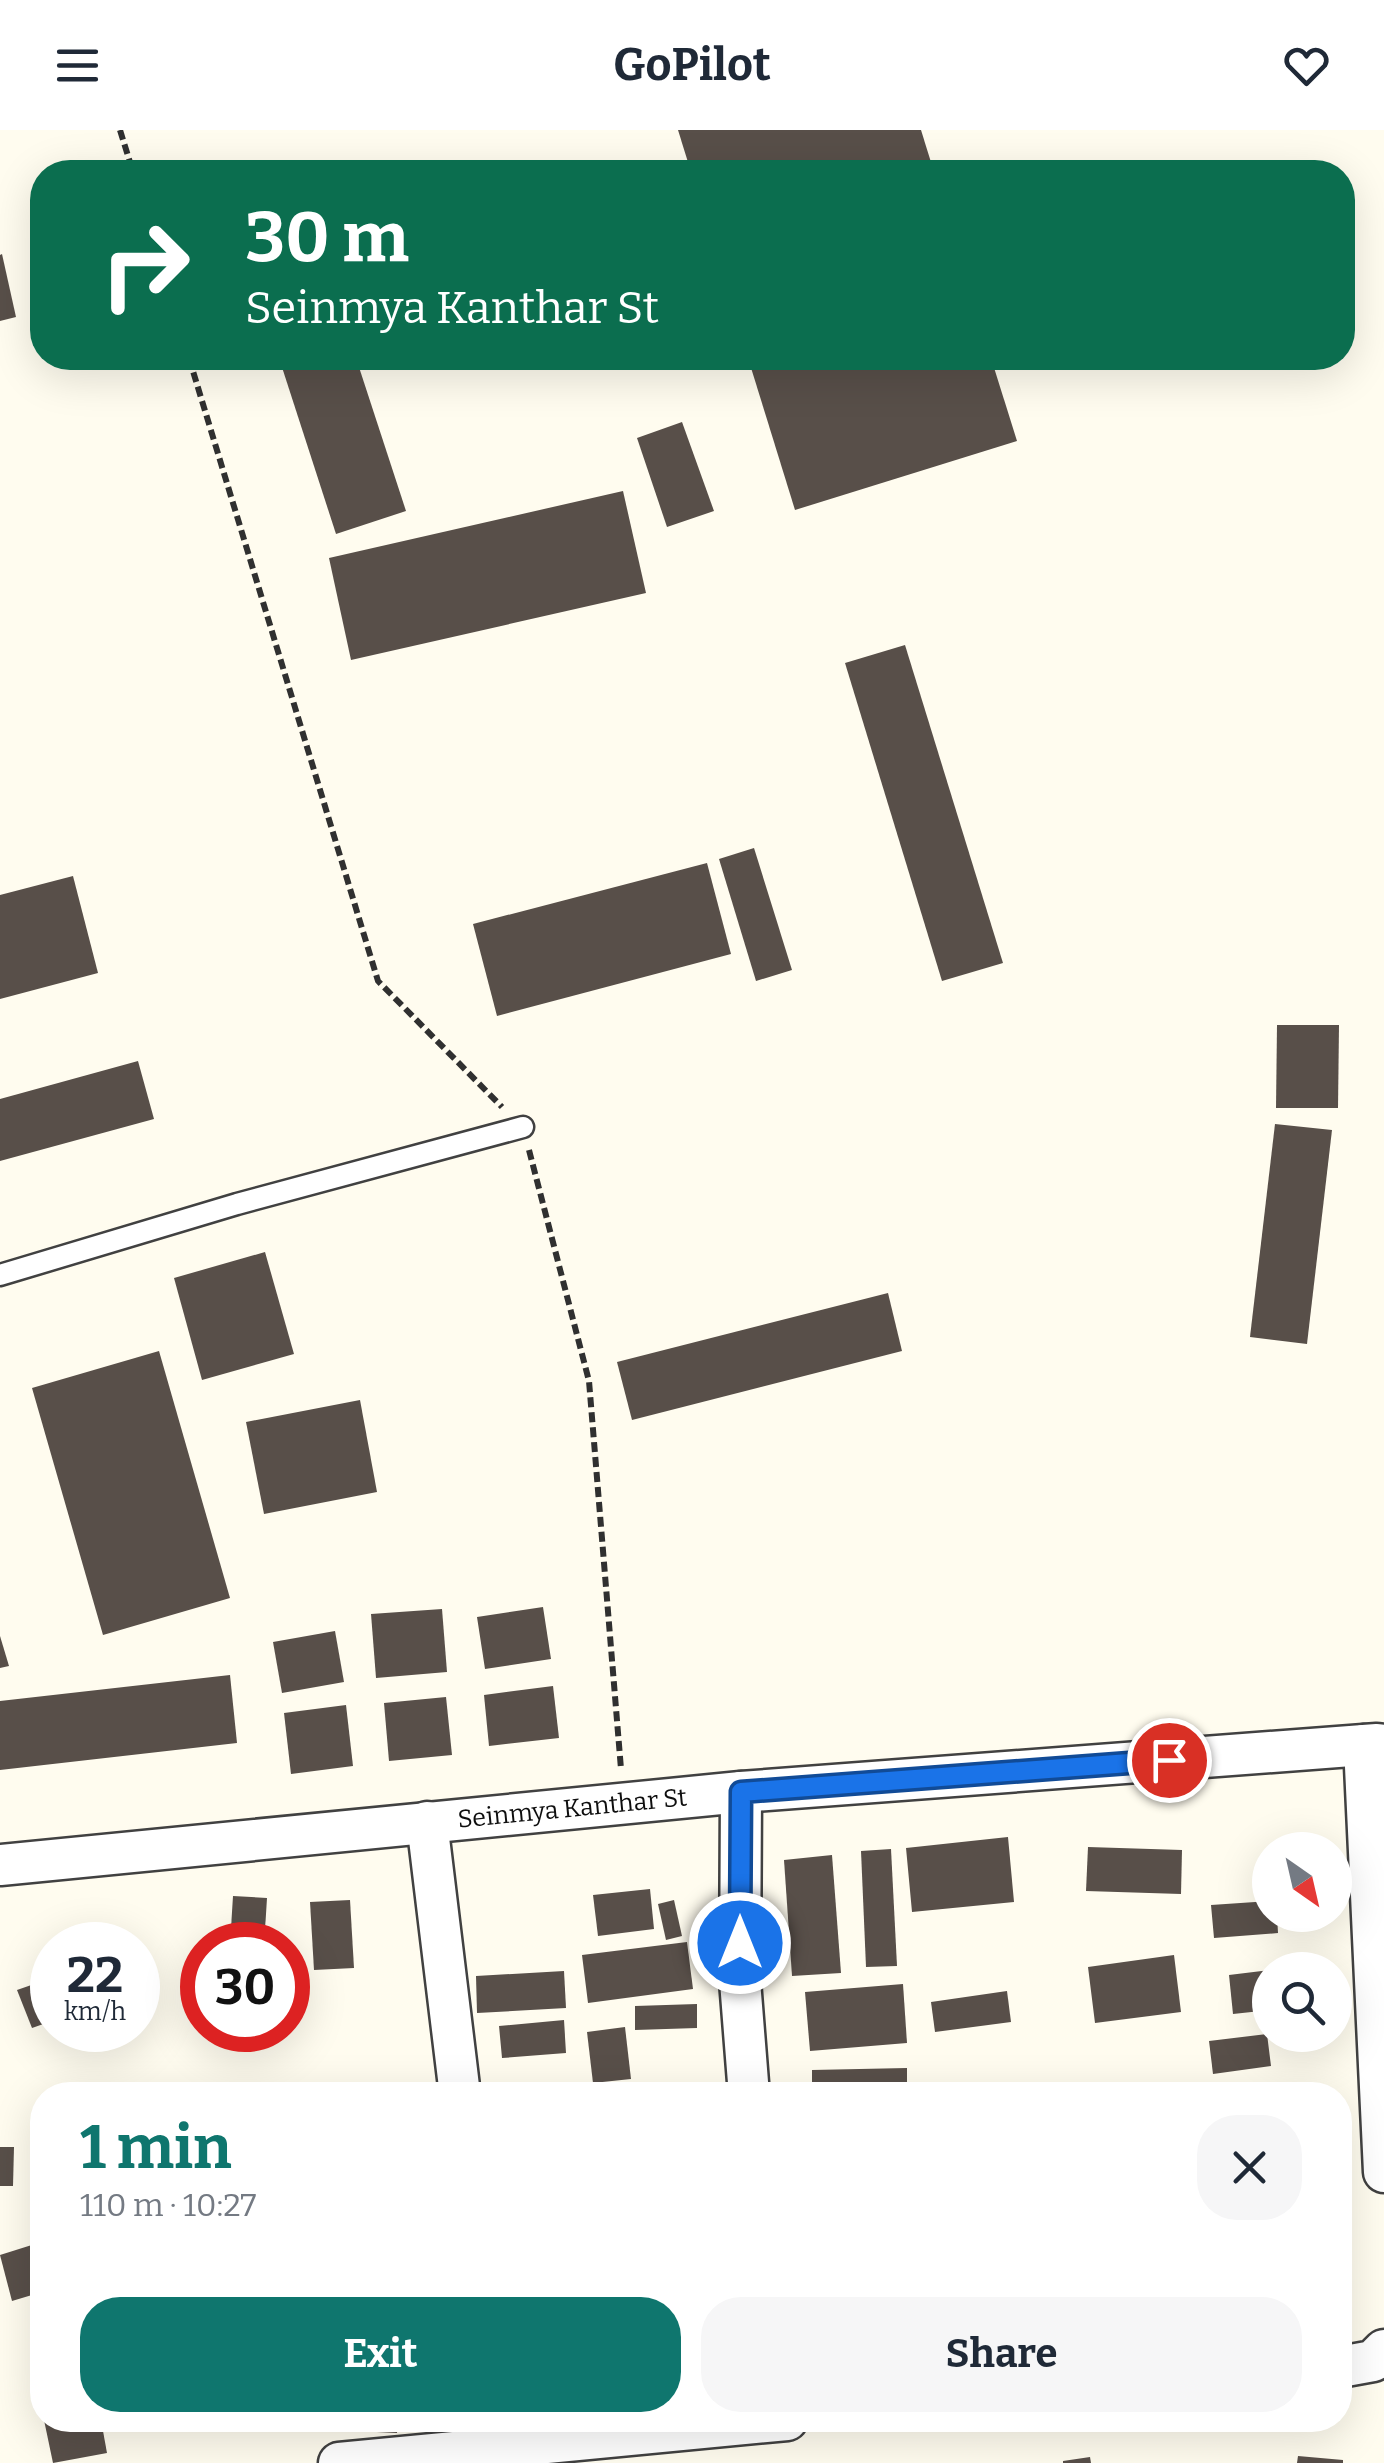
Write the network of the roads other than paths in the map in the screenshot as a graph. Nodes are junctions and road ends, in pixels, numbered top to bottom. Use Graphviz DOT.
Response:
graph roads {
  1 [pos="523,1127"];
  2 [pos="0,1274"];
  3 [pos="1374,1745"];
  4 [pos="741,1792"];
  5 [pos="427,1822"];
  6 [pos="0,1864"];
  7 [pos="458,2082"];
  8 [pos="749,2082"];
  9 [pos="1384,2172"];
  10 [pos="1384,2350"];
  11 [pos="1352,2365"];
  12 [pos="506,2433"];
  13 [pos="338,2463"];
  1 -- 2 [label="lane"];
  3 -- 4 [label="street, Seinmya Kanthar St"];
  3 -- 9 [label="street"];
  4 -- 5 [label="street, Seinmya Kanthar St"];
  4 -- 8 [label="street"];
  5 -- 6 [label="street, Seinmya Kanthar St"];
  5 -- 7 [label="street"];
  10 -- 11 [label="street"];
  12 -- 13 [label="street"];
}
